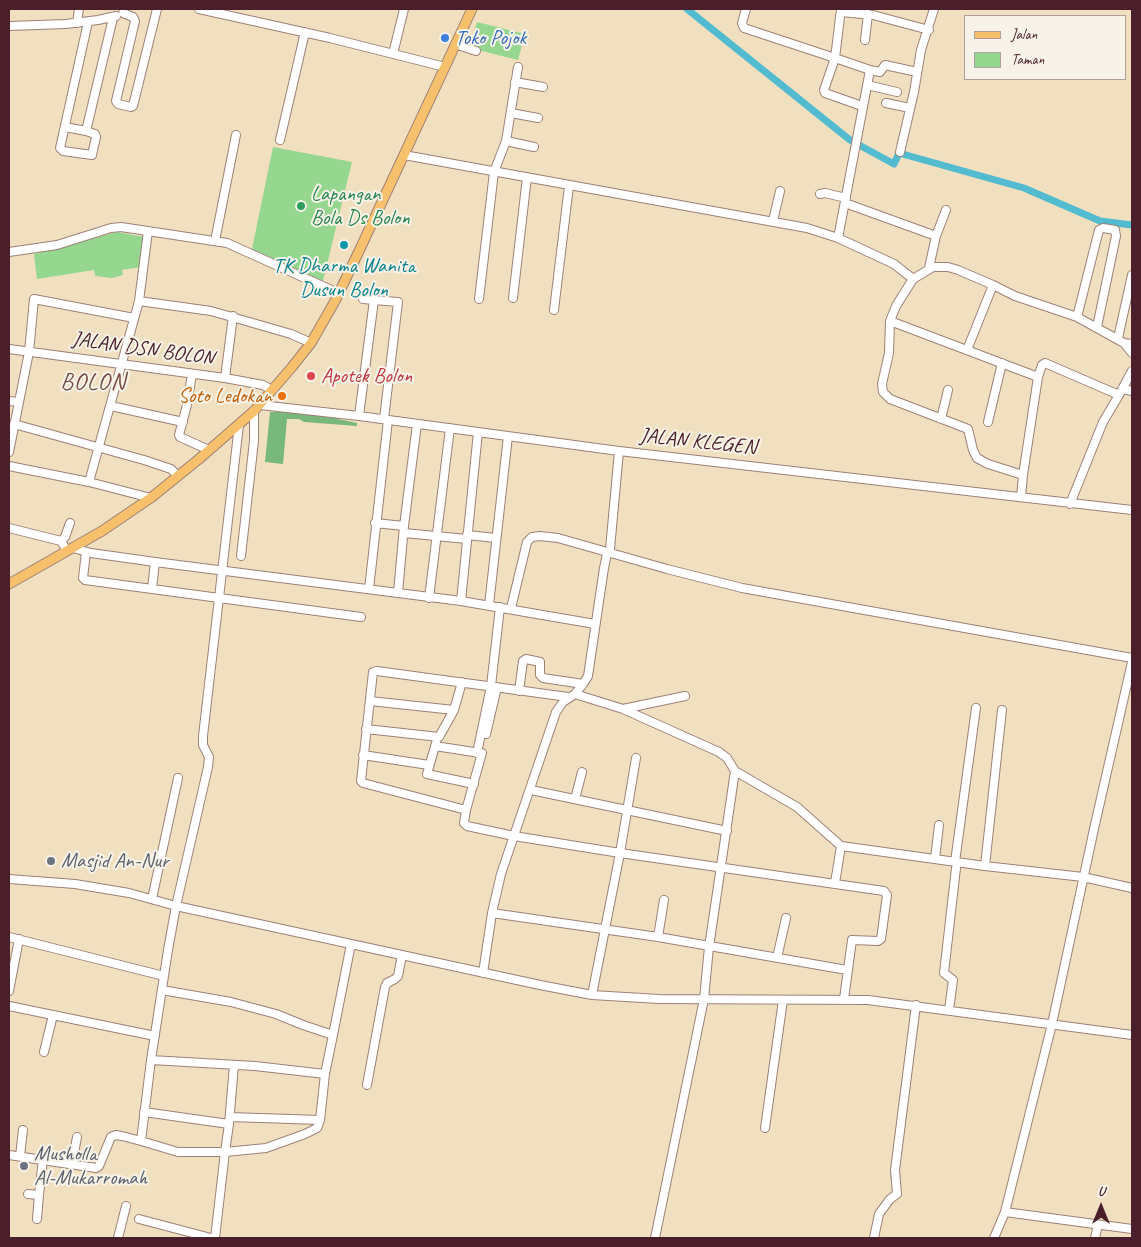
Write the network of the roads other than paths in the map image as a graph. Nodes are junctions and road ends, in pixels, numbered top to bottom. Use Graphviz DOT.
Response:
graph roads {
  1 [pos="79,9"];
  2 [pos="157,9"];
  3 [pos="199,9"];
  4 [pos="404,9"];
  5 [pos="472,9"];
  6 [pos="746,9"];
  7 [pos="934,9"];
  8 [pos="841,10"];
  9 [pos="124,11"];
  10 [pos="872,13"];
  11 [pos="113,18"];
  12 [pos="88,22"];
  13 [pos="77,23"];
  14 [pos="9,26"];
  15 [pos="929,30"];
  16 [pos="304,32"];
  17 [pos="865,40"];
  18 [pos="455,44"];
  19 [pos="476,51"];
  20 [pos="393,54"];
  21 [pos="835,58"];
  22 [pos="445,67"];
  23 [pos="518,68"];
  24 [pos="870,70"];
  25 [pos="918,72"];
  26 [pos="515,82"];
  27 [pos="867,85"];
  28 [pos="543,87"];
  29 [pos="896,92"];
  30 [pos="886,103"];
  31 [pos="862,106"];
  32 [pos="910,108"];
  33 [pos="511,113"];
  34 [pos="538,118"];
  35 [pos="65,126"];
  36 [pos="86,131"];
  37 [pos="236,135"];
  38 [pos="280,140"];
  39 [pos="506,141"];
  40 [pos="534,147"];
  41 [pos="900,152"];
  42 [pos="404,155"];
  43 [pos="494,172"];
  44 [pos="527,177"];
  45 [pos="569,186"];
  46 [pos="780,191"];
  47 [pos="820,194"];
  48 [pos="845,200"];
  49 [pos="946,210"];
  50 [pos="773,221"];
  51 [pos="148,231"];
  52 [pos="936,236"];
  53 [pos="838,238"];
  54 [pos="215,241"];
  55 [pos="9,252"];
  56 [pos="929,268"];
  57 [pos="1132,275"];
  58 [pos="913,279"];
  59 [pos="993,284"];
  60 [pos="338,292"];
  61 [pos="513,298"];
  62 [pos="363,300"];
  63 [pos="374,300"];
  64 [pos="479,300"];
  65 [pos="139,301"];
  66 [pos="398,302"];
  67 [pos="408,303"];
  68 [pos="554,310"];
  69 [pos="233,316"];
  70 [pos="1077,317"];
  71 [pos="134,318"];
  72 [pos="890,321"];
  73 [pos="1098,327"];
  74 [pos="1125,342"];
  75 [pos="310,343"];
  76 [pos="9,349"];
  77 [pos="968,350"];
  78 [pos="29,352"];
  79 [pos="1132,353"];
  80 [pos="1002,363"];
  81 [pos="122,364"];
  82 [pos="1132,371"];
  83 [pos="192,374"];
  84 [pos="1038,377"];
  85 [pos="225,378"];
  86 [pos="272,390"];
  87 [pos="948,390"];
  88 [pos="1132,391"];
  89 [pos="1120,392"];
  90 [pos="9,400"];
  91 [pos="19,402"];
  92 [pos="111,406"];
  93 [pos="257,408"];
  94 [pos="359,416"];
  95 [pos="941,419"];
  96 [pos="386,420"];
  97 [pos="183,422"];
  98 [pos="988,422"];
  99 [pos="14,424"];
  100 [pos="238,424"];
  101 [pos="417,424"];
  102 [pos="450,428"];
  103 [pos="478,432"];
  104 [pos="508,436"];
  105 [pos="99,448"];
  106 [pos="209,450"];
  107 [pos="620,451"];
  108 [pos="9,452"];
  109 [pos="9,466"];
  110 [pos="1023,475"];
  111 [pos="178,476"];
  112 [pos="89,482"];
  113 [pos="1021,497"];
  114 [pos="151,498"];
  115 [pos="1070,504"];
  116 [pos="1132,510"];
  117 [pos="70,523"];
  118 [pos="376,523"];
  119 [pos="9,528"];
  120 [pos="404,529"];
  121 [pos="435,536"];
  122 [pos="467,537"];
  123 [pos="496,538"];
  124 [pos="61,540"];
  125 [pos="70,550"];
  126 [pos="86,552"];
  127 [pos="608,553"];
  128 [pos="241,556"];
  129 [pos="155,562"];
  130 [pos="222,570"];
  131 [pos="9,584"];
  132 [pos="152,589"];
  133 [pos="369,589"];
  134 [pos="398,592"];
  135 [pos="220,598"];
  136 [pos="429,598"];
  137 [pos="461,601"];
  138 [pos="489,605"];
  139 [pos="500,606"];
  140 [pos="511,608"];
  141 [pos="361,617"];
  142 [pos="595,624"];
  143 [pos="1132,660"];
  144 [pos="462,682"];
  145 [pos="583,684"];
  146 [pos="494,687"];
  147 [pos="519,691"];
  148 [pos="572,695"];
  149 [pos="685,696"];
  150 [pos="370,700"];
  151 [pos="976,708"];
  152 [pos="623,709"];
  153 [pos="454,710"];
  154 [pos="1002,710"];
  155 [pos="366,729"];
  156 [pos="439,737"];
  157 [pos="435,746"];
  158 [pos="479,753"];
  159 [pos="363,755"];
  160 [pos="636,758"];
  161 [pos="429,764"];
  162 [pos="735,771"];
  163 [pos="582,772"];
  164 [pos="178,778"];
  165 [pos="474,784"];
  166 [pos="530,790"];
  167 [pos="575,799"];
  168 [pos="466,810"];
  169 [pos="626,810"];
  170 [pos="939,825"];
  171 [pos="727,831"];
  172 [pos="514,836"];
  173 [pos="841,846"];
  174 [pos="620,853"];
  175 [pos="935,859"];
  176 [pos="956,865"];
  177 [pos="985,866"];
  178 [pos="721,868"];
  179 [pos="1083,877"];
  180 [pos="9,879"];
  181 [pos="835,883"];
  182 [pos="1132,888"];
  183 [pos="152,899"];
  184 [pos="664,900"];
  185 [pos="176,906"];
  186 [pos="492,913"];
  187 [pos="786,918"];
  188 [pos="604,929"];
  189 [pos="9,937"];
  190 [pos="658,938"];
  191 [pos="19,939"];
  192 [pos="350,944"];
  193 [pos="709,947"];
  194 [pos="402,955"];
  195 [pos="777,958"];
  196 [pos="847,970"];
  197 [pos="483,973"];
  198 [pos="164,976"];
  199 [pos="162,990"];
  200 [pos="9,991"];
  201 [pos="592,995"];
  202 [pos="704,999"];
  203 [pos="844,999"];
  204 [pos="783,1000"];
  205 [pos="916,1005"];
  206 [pos="9,1006"];
  207 [pos="949,1010"];
  208 [pos="53,1015"];
  209 [pos="1052,1024"];
  210 [pos="333,1035"];
  211 [pos="1132,1035"];
  212 [pos="155,1036"];
  213 [pos="44,1052"];
  214 [pos="151,1060"];
  215 [pos="234,1066"];
  216 [pos="325,1074"];
  217 [pos="367,1085"];
  218 [pos="144,1112"];
  219 [pos="320,1120"];
  220 [pos="229,1121"];
  221 [pos="765,1128"];
  222 [pos="23,1130"];
  223 [pos="77,1137"];
  224 [pos="141,1141"];
  225 [pos="9,1155"];
  226 [pos="20,1156"];
  227 [pos="224,1158"];
  228 [pos="43,1160"];
  229 [pos="72,1164"];
  230 [pos="28,1194"];
  231 [pos="39,1195"];
  232 [pos="126,1206"];
  233 [pos="1005,1212"];
  234 [pos="37,1219"];
  235 [pos="139,1219"];
  236 [pos="1098,1225"];
  237 [pos="1132,1229"];
  238 [pos="118,1238"];
  239 [pos="211,1238"];
  240 [pos="215,1238"];
  241 [pos="655,1238"];
  242 [pos="874,1238"];
  243 [pos="994,1238"];
  244 [pos="1095,1238"];
  1 -- 13 [label="street"];
  2 -- 9 [label="street"];
  3 -- 16 [label="street"];
  4 -- 20 [label="street"];
  5 -- 18 [label="main road"];
  6 -- 21 [label="street"];
  7 -- 15 [label="street"];
  8 -- 10 [label="street"];
  8 -- 21 [label="street"];
  9 -- 11 [label="street"];
  10 -- 15 [label="street"];
  10 -- 17 [label="street"];
  11 -- 12 [label="street"];
  11 -- 36 [label="street"];
  12 -- 13 [label="street"];
  12 -- 35 [label="street"];
  13 -- 14 [label="street"];
  15 -- 25 [label="street"];
  16 -- 20 [label="street"];
  16 -- 38 [label="street"];
  18 -- 19 [label="street"];
  18 -- 22 [label="main road"];
  20 -- 22 [label="street"];
  21 -- 24 [label="street"];
  21 -- 31 [label="street"];
  22 -- 42 [label="main road"];
  23 -- 26 [label="street"];
  24 -- 25 [label="street"];
  24 -- 27 [label="street"];
  25 -- 32 [label="street"];
  26 -- 28 [label="street"];
  26 -- 33 [label="street"];
  27 -- 29 [label="street"];
  27 -- 31 [label="street"];
  30 -- 32 [label="street"];
  31 -- 48 [label="street"];
  32 -- 41 [label="street"];
  33 -- 34 [label="street"];
  33 -- 39 [label="street"];
  35 -- 36 [label="street"];
  35 -- 36 [label="street"];
  37 -- 54 [label="street"];
  39 -- 40 [label="street"];
  39 -- 43 [label="street"];
  42 -- 43 [label="street"];
  42 -- 60 [label="main road"];
  43 -- 44 [label="street"];
  43 -- 64 [label="street"];
  44 -- 45 [label="street"];
  44 -- 61 [label="street"];
  45 -- 50 [label="street"];
  45 -- 68 [label="street"];
  46 -- 50 [label="street"];
  47 -- 48 [label="street"];
  48 -- 52 [label="street"];
  48 -- 53 [label="street"];
  49 -- 52 [label="street"];
  50 -- 53 [label="street"];
  51 -- 54 [label="street"];
  51 -- 55 [label="street"];
  51 -- 65 [label="street"];
  52 -- 56 [label="street"];
  53 -- 58 [label="street"];
  54 -- 60 [label="street"];
  56 -- 58 [label="street"];
  56 -- 59 [label="street"];
  57 -- 74 [label="street"];
  58 -- 72 [label="street"];
  59 -- 70 [label="street"];
  59 -- 77 [label="street"];
  60 -- 75 [label="main road"];
  62 -- 63 [label="street"];
  63 -- 66 [label="street"];
  63 -- 94 [label="street"];
  65 -- 69 [label="street"];
  65 -- 71 [label="street"];
  66 -- 67 [label="street"];
  66 -- 96 [label="street"];
  69 -- 75 [label="street"];
  69 -- 85 [label="street"];
  70 -- 73 [label="street"];
  70 -- 73 [label="street"];
  71 -- 78 [label="street"];
  71 -- 81 [label="street"];
  72 -- 77 [label="street"];
  72 -- 95 [label="street"];
  73 -- 74 [label="street"];
  74 -- 79 [label="street"];
  75 -- 86 [label="main road"];
  76 -- 78 [label="street, JALAN DSN BOLON"];
  77 -- 80 [label="street"];
  78 -- 81 [label="street, JALAN DSN BOLON"];
  78 -- 91 [label="street"];
  80 -- 84 [label="street"];
  80 -- 98 [label="street"];
  81 -- 83 [label="street, JALAN DSN BOLON"];
  81 -- 92 [label="street"];
  82 -- 89 [label="street"];
  83 -- 85 [label="street, JALAN DSN BOLON"];
  83 -- 97 [label="street"];
  84 -- 89 [label="street"];
  84 -- 110 [label="street"];
  85 -- 86 [label="street, JALAN DSN BOLON"];
  86 -- 93 [label="main road"];
  87 -- 95 [label="street"];
  88 -- 89 [label="street"];
  89 -- 115 [label="street"];
  90 -- 91 [label="street"];
  91 -- 99 [label="street"];
  92 -- 97 [label="street"];
  92 -- 105 [label="street"];
  93 -- 94 [label="street, JALAN KLEGEN"];
  93 -- 100 [label="main road"];
  93 -- 128 [label="street"];
  94 -- 96 [label="street, JALAN KLEGEN"];
  95 -- 110 [label="street"];
  96 -- 101 [label="street, JALAN KLEGEN"];
  96 -- 118 [label="street"];
  97 -- 106 [label="street"];
  99 -- 105 [label="street"];
  99 -- 108 [label="street"];
  100 -- 106 [label="main road"];
  100 -- 130 [label="street"];
  101 -- 102 [label="street, JALAN KLEGEN"];
  101 -- 120 [label="street"];
  102 -- 103 [label="street, JALAN KLEGEN"];
  102 -- 121 [label="street"];
  103 -- 104 [label="street, JALAN KLEGEN"];
  103 -- 122 [label="street"];
  104 -- 107 [label="street, JALAN KLEGEN"];
  104 -- 123 [label="street"];
  105 -- 111 [label="street"];
  105 -- 112 [label="street"];
  106 -- 111 [label="main road"];
  107 -- 113 [label="street, JALAN KLEGEN"];
  107 -- 127 [label="street"];
  109 -- 112 [label="street"];
  110 -- 113 [label="street"];
  111 -- 114 [label="main road"];
  112 -- 114 [label="street"];
  113 -- 115 [label="street, JALAN KLEGEN"];
  114 -- 125 [label="main road"];
  115 -- 116 [label="street, JALAN KLEGEN"];
  117 -- 124 [label="street"];
  118 -- 120 [label="street"];
  118 -- 133 [label="street"];
  119 -- 124 [label="street"];
  120 -- 121 [label="street"];
  120 -- 134 [label="street"];
  121 -- 122 [label="street"];
  121 -- 136 [label="street"];
  122 -- 123 [label="street"];
  122 -- 137 [label="street"];
  123 -- 138 [label="street"];
  124 -- 125 [label="street"];
  125 -- 126 [label="street"];
  125 -- 131 [label="main road"];
  126 -- 129 [label="street"];
  126 -- 132 [label="street"];
  127 -- 140 [label="street"];
  127 -- 142 [label="street"];
  127 -- 143 [label="street"];
  129 -- 130 [label="street"];
  129 -- 132 [label="street"];
  130 -- 133 [label="street"];
  130 -- 135 [label="street"];
  132 -- 135 [label="street"];
  133 -- 134 [label="street"];
  134 -- 136 [label="street"];
  135 -- 141 [label="street"];
  135 -- 185 [label="street"];
  136 -- 137 [label="street"];
  137 -- 138 [label="street"];
  138 -- 139 [label="street"];
  139 -- 140 [label="street"];
  139 -- 146 [label="street"];
  140 -- 142 [label="street"];
  142 -- 145 [label="street"];
  143 -- 179 [label="street"];
  144 -- 146 [label="street"];
  144 -- 150 [label="street"];
  144 -- 153 [label="street"];
  145 -- 147 [label="street"];
  145 -- 148 [label="street"];
  146 -- 147 [label="street"];
  146 -- 158 [label="street"];
  147 -- 148 [label="street"];
  148 -- 152 [label="street"];
  148 -- 166 [label="street"];
  149 -- 152 [label="street"];
  150 -- 153 [label="street"];
  150 -- 155 [label="street"];
  151 -- 176 [label="street"];
  152 -- 162 [label="street"];
  153 -- 156 [label="street"];
  154 -- 177 [label="street"];
  155 -- 156 [label="street"];
  155 -- 159 [label="street"];
  156 -- 157 [label="street"];
  157 -- 158 [label="street"];
  157 -- 161 [label="street"];
  158 -- 165 [label="street"];
  159 -- 161 [label="street"];
  159 -- 168 [label="street"];
  160 -- 169 [label="street"];
  161 -- 165 [label="street"];
  162 -- 171 [label="street"];
  162 -- 173 [label="street"];
  163 -- 167 [label="street"];
  164 -- 183 [label="street"];
  165 -- 168 [label="street"];
  166 -- 167 [label="street"];
  166 -- 172 [label="street"];
  167 -- 169 [label="street"];
  168 -- 172 [label="street"];
  169 -- 171 [label="street"];
  169 -- 174 [label="street"];
  170 -- 175 [label="street"];
  171 -- 178 [label="street"];
  172 -- 174 [label="street"];
  172 -- 186 [label="street"];
  173 -- 175 [label="street"];
  173 -- 181 [label="street"];
  174 -- 178 [label="street"];
  174 -- 188 [label="street"];
  175 -- 176 [label="street"];
  176 -- 177 [label="street"];
  176 -- 207 [label="street"];
  177 -- 179 [label="street"];
  178 -- 181 [label="street"];
  178 -- 193 [label="street"];
  179 -- 182 [label="street"];
  179 -- 209 [label="street"];
  180 -- 183 [label="street"];
  181 -- 196 [label="street"];
  183 -- 185 [label="street"];
  184 -- 190 [label="street"];
  185 -- 192 [label="street"];
  185 -- 198 [label="street"];
  186 -- 188 [label="street"];
  186 -- 197 [label="street"];
  187 -- 195 [label="street"];
  188 -- 190 [label="street"];
  188 -- 201 [label="street"];
  189 -- 191 [label="street"];
  190 -- 193 [label="street"];
  191 -- 198 [label="street"];
  191 -- 200 [label="street"];
  192 -- 194 [label="street"];
  192 -- 210 [label="street"];
  193 -- 195 [label="street"];
  193 -- 202 [label="street"];
  194 -- 197 [label="street"];
  194 -- 217 [label="street"];
  195 -- 196 [label="street"];
  196 -- 203 [label="street"];
  197 -- 201 [label="street"];
  198 -- 199 [label="street"];
  199 -- 210 [label="street"];
  199 -- 212 [label="street"];
  201 -- 202 [label="street"];
  202 -- 204 [label="street"];
  202 -- 241 [label="street"];
  203 -- 204 [label="street"];
  203 -- 205 [label="street"];
  204 -- 221 [label="street"];
  205 -- 207 [label="street"];
  205 -- 242 [label="street"];
  206 -- 208 [label="street"];
  207 -- 209 [label="street"];
  208 -- 212 [label="street"];
  208 -- 213 [label="street"];
  209 -- 211 [label="street"];
  209 -- 233 [label="street"];
  210 -- 216 [label="street"];
  212 -- 214 [label="street"];
  214 -- 215 [label="street"];
  214 -- 218 [label="street"];
  215 -- 216 [label="street"];
  215 -- 220 [label="street"];
  216 -- 219 [label="street"];
  218 -- 220 [label="street"];
  218 -- 224 [label="street"];
  219 -- 220 [label="street"];
  219 -- 227 [label="street"];
  220 -- 227 [label="street"];
  222 -- 226 [label="street"];
  223 -- 229 [label="street"];
  224 -- 227 [label="street"];
  224 -- 229 [label="street"];
  225 -- 226 [label="street"];
  226 -- 228 [label="street"];
  227 -- 240 [label="street"];
  228 -- 229 [label="street"];
  228 -- 231 [label="street"];
  230 -- 231 [label="street"];
  231 -- 234 [label="street"];
  232 -- 238 [label="street"];
  233 -- 236 [label="street"];
  233 -- 243 [label="street"];
  235 -- 239 [label="street"];
  236 -- 237 [label="street"];
  236 -- 244 [label="street"];
}
